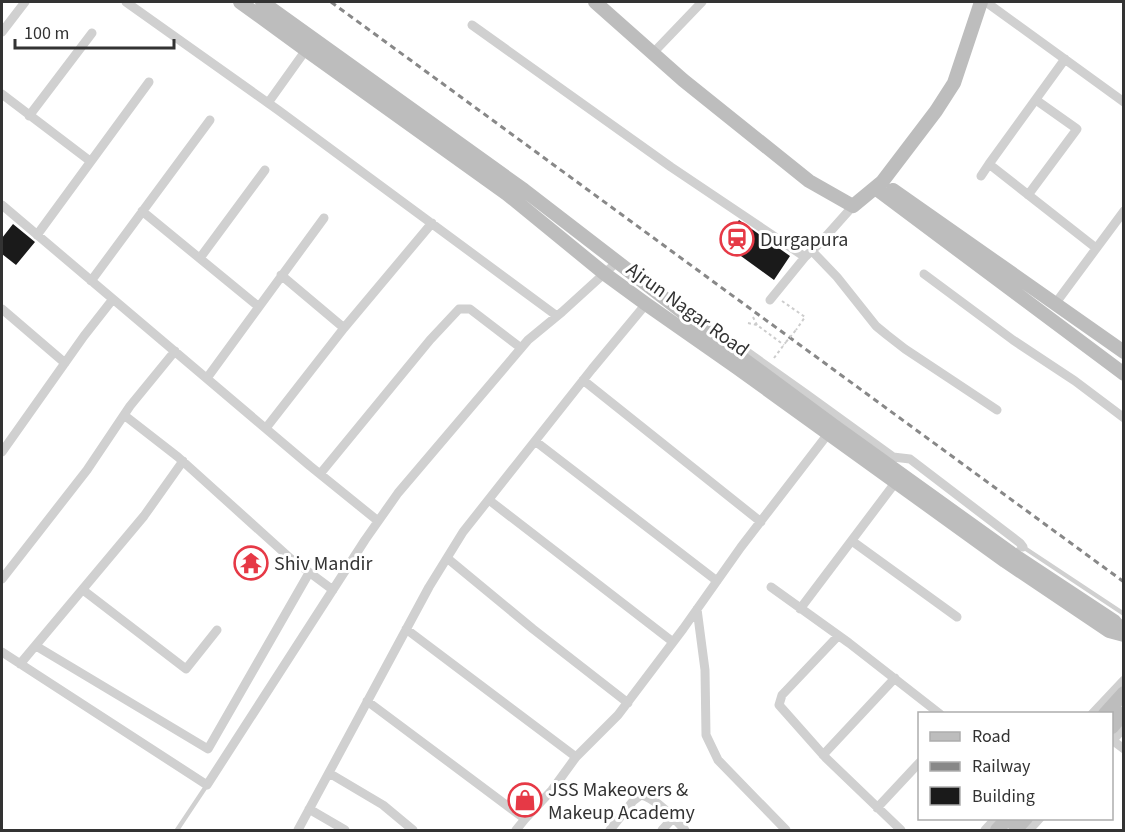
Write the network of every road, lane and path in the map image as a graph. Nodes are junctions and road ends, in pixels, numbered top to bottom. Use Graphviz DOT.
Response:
graph roads {
  1 [pos="25,2"];
  2 [pos="126,2"];
  3 [pos="240,2"];
  4 [pos="262,2"];
  5 [pos="595,2"];
  6 [pos="702,2"];
  7 [pos="981,2"];
  8 [pos="986,2"];
  9 [pos="472,25"];
  10 [pos="2,30"];
  11 [pos="92,33"];
  12 [pos="310,45"];
  13 [pos="653,53"];
  14 [pos="1065,59"];
  15 [pos="148,82"];
  16 [pos="2,94"];
  17 [pos="1036,100"];
  18 [pos="1124,102"];
  19 [pos="268,103"];
  20 [pos="29,116"];
  21 [pos="210,120"];
  22 [pos="90,161"];
  23 [pos="989,164"];
  24 [pos="265,170"];
  25 [pos="981,176"];
  26 [pos="879,185"];
  27 [pos="1028,195"];
  28 [pos="2,205"];
  29 [pos="853,206"];
  30 [pos="142,211"];
  31 [pos="1124,211"];
  32 [pos="324,218"];
  33 [pos="432,223"];
  34 [pos="37,235"];
  35 [pos="1096,248"];
  36 [pos="809,254"];
  37 [pos="200,258"];
  38 [pos="617,262"];
  39 [pos="605,274"];
  40 [pos="924,274"];
  41 [pos="281,275"];
  42 [pos="91,280"];
  43 [pos="772,298"];
  44 [pos="113,299"];
  45 [pos="646,304"];
  46 [pos="1055,304"];
  47 [pos="259,307"];
  48 [pos="2,309"];
  49 [pos="557,316"];
  50 [pos="753,317"];
  51 [pos="748,323"];
  52 [pos="757,325"];
  53 [pos="344,328"];
  54 [pos="785,344"];
  55 [pos="521,348"];
  56 [pos="175,351"];
  57 [pos="1124,352"];
  58 [pos="776,357"];
  59 [pos="65,363"];
  60 [pos="736,367"];
  61 [pos="1124,374"];
  62 [pos="207,378"];
  63 [pos="583,380"];
  64 [pos="997,410"];
  65 [pos="124,415"];
  66 [pos="1124,418"];
  67 [pos="266,428"];
  68 [pos="831,430"];
  69 [pos="535,441"];
  70 [pos="3,445"];
  71 [pos="183,461"];
  72 [pos="320,474"];
  73 [pos="895,483"];
  74 [pos="489,500"];
  75 [pos="378,521"];
  76 [pos="760,522"];
  77 [pos="852,541"];
  78 [pos="1017,550"];
  79 [pos="447,558"];
  80 [pos="309,573"];
  81 [pos="2,579"];
  82 [pos="717,581"];
  83 [pos="771,587"];
  84 [pos="83,590"];
  85 [pos="333,590"];
  86 [pos="697,609"];
  87 [pos="801,609"];
  88 [pos="1124,614"];
  89 [pos="957,616"];
  90 [pos="406,629"];
  91 [pos="217,630"];
  92 [pos="1124,634"];
  93 [pos="838,636"];
  94 [pos="673,642"];
  95 [pos="36,646"];
  96 [pos="2,652"];
  97 [pos="20,664"];
  98 [pos="895,678"];
  99 [pos="1124,680"];
  100 [pos="1124,693"];
  101 [pos="367,701"];
  102 [pos="628,702"];
  103 [pos="938,712"];
  104 [pos="1094,712"];
  105 [pos="1107,712"];
  106 [pos="1124,713"];
  107 [pos="227,716"];
  108 [pos="1113,725"];
  109 [pos="245,726"];
  110 [pos="1124,728"];
  111 [pos="1113,740"];
  112 [pos="823,755"];
  113 [pos="576,758"];
  114 [pos="918,764"];
  115 [pos="329,773"];
  116 [pos="207,784"];
  117 [pos="877,808"];
  118 [pos="309,809"];
  119 [pos="673,818"];
  120 [pos="525,819"];
  121 [pos="177,831"];
  122 [pos="298,831"];
  123 [pos="345,831"];
  124 [pos="413,831"];
  125 [pos="516,831"];
  126 [pos="610,831"];
  127 [pos="663,831"];
  128 [pos="685,831"];
  129 [pos="786,831"];
  130 [pos="902,831"];
  1 -- 10 [label="street"];
  2 -- 19 [label="street"];
  3 -- 12 [label="street, Ajrun Nagar Road"];
  4 -- 12 [label="street, Ajrun Nagar Road"];
  5 -- 13 [label="street"];
  6 -- 13 [label="street"];
  7 -- 26 [label="street"];
  8 -- 14 [label="street"];
  9 -- 36 [label="street"];
  11 -- 20 [label="street"];
  12 -- 19 [label="street"];
  12 -- 38 [label="street, Ajrun Nagar Road"];
  12 -- 39 [label="street, Ajrun Nagar Road"];
  13 -- 29 [label="street"];
  14 -- 17 [label="street"];
  14 -- 18 [label="street"];
  15 -- 22 [label="street"];
  16 -- 20 [label="street"];
  17 -- 23 [label="street"];
  17 -- 27 [label="street"];
  19 -- 33 [label="street"];
  20 -- 22 [label="street"];
  21 -- 30 [label="street"];
  22 -- 34 [label="street"];
  23 -- 25 [label="street"];
  23 -- 27 [label="street"];
  24 -- 37 [label="street"];
  26 -- 29 [label="street"];
  26 -- 46 [label="street"];
  26 -- 61 [label="street"];
  27 -- 35 [label="street"];
  28 -- 34 [label="street"];
  29 -- 36 [label="street"];
  30 -- 37 [label="street"];
  30 -- 42 [label="street"];
  31 -- 35 [label="street"];
  32 -- 41 [label="street"];
  33 -- 49 [label="street"];
  33 -- 53 [label="street"];
  34 -- 42 [label="street"];
  35 -- 46 [label="street"];
  36 -- 43 [label="street"];
  36 -- 64 [label="street"];
  37 -- 47 [label="street"];
  38 -- 39 [label="street"];
  38 -- 68 [label="street, Ajrun Nagar Road"];
  39 -- 45 [label="street, Ajrun Nagar Road"];
  39 -- 49 [label="street"];
  40 -- 66 [label="street"];
  41 -- 47 [label="street"];
  41 -- 53 [label="street"];
  42 -- 44 [label="street"];
  43 -- 54 [label="path, bridge"];
  44 -- 56 [label="street"];
  44 -- 59 [label="street"];
  45 -- 60 [label="street, Ajrun Nagar Road"];
  45 -- 63 [label="street"];
  46 -- 57 [label="street"];
  47 -- 62 [label="street"];
  48 -- 59 [label="street"];
  49 -- 55 [label="street"];
  50 -- 52 [label="path"];
  51 -- 52 [label="path"];
  52 -- 54 [label="path"];
  53 -- 67 [label="street"];
  54 -- 58 [label="path"];
  55 -- 72 [label="street"];
  55 -- 75 [label="street"];
  56 -- 62 [label="street"];
  56 -- 65 [label="street"];
  59 -- 70 [label="street"];
  60 -- 68 [label="street, Ajrun Nagar Road"];
  60 -- 78 [label="street"];
  62 -- 67 [label="street"];
  63 -- 69 [label="street"];
  63 -- 76 [label="street"];
  65 -- 71 [label="street"];
  65 -- 81 [label="street"];
  67 -- 72 [label="street"];
  68 -- 73 [label="street, Ajrun Nagar Road"];
  68 -- 76 [label="street"];
  68 -- 78 [label="street, Ajrun Nagar Road"];
  69 -- 74 [label="street"];
  69 -- 82 [label="street"];
  71 -- 80 [label="street"];
  71 -- 84 [label="street"];
  72 -- 75 [label="street"];
  73 -- 77 [label="street"];
  73 -- 92 [label="street, Ajrun Nagar Road"];
  74 -- 79 [label="street"];
  74 -- 94 [label="street"];
  75 -- 85 [label="street"];
  76 -- 82 [label="street"];
  77 -- 87 [label="street"];
  77 -- 89 [label="street"];
  78 -- 88 [label="lane"];
  78 -- 92 [label="street, Ajrun Nagar Road"];
  79 -- 90 [label="street"];
  79 -- 102 [label="street"];
  80 -- 85 [label="street"];
  80 -- 107 [label="street"];
  82 -- 86 [label="street"];
  83 -- 87 [label="street"];
  84 -- 91 [label="street"];
  84 -- 95 [label="street"];
  85 -- 109 [label="street"];
  86 -- 94 [label="street"];
  86 -- 129 [label="street"];
  87 -- 93 [label="street"];
  90 -- 101 [label="street"];
  90 -- 113 [label="street"];
  93 -- 98 [label="street"];
  93 -- 112 [label="street"];
  94 -- 102 [label="street"];
  95 -- 97 [label="street"];
  95 -- 107 [label="street"];
  96 -- 97 [label="street"];
  97 -- 116 [label="street"];
  98 -- 103 [label="street"];
  98 -- 112 [label="street"];
  99 -- 104 [label="street"];
  100 -- 105 [label="street"];
  101 -- 115 [label="street"];
  101 -- 120 [label="street"];
  102 -- 113 [label="street"];
  106 -- 108 [label="street"];
  107 -- 109 [label="street"];
  109 -- 116 [label="street"];
  110 -- 111 [label="street"];
  112 -- 117 [label="street"];
  113 -- 120 [label="street"];
  114 -- 117 [label="street"];
  115 -- 118 [label="street"];
  115 -- 124 [label="street"];
  116 -- 121 [label="lane"];
  117 -- 130 [label="street"];
  118 -- 122 [label="street"];
  118 -- 123 [label="street"];
  119 -- 126 [label="street"];
  119 -- 127 [label="street"];
  119 -- 128 [label="street"];
  120 -- 125 [label="street"];
}
